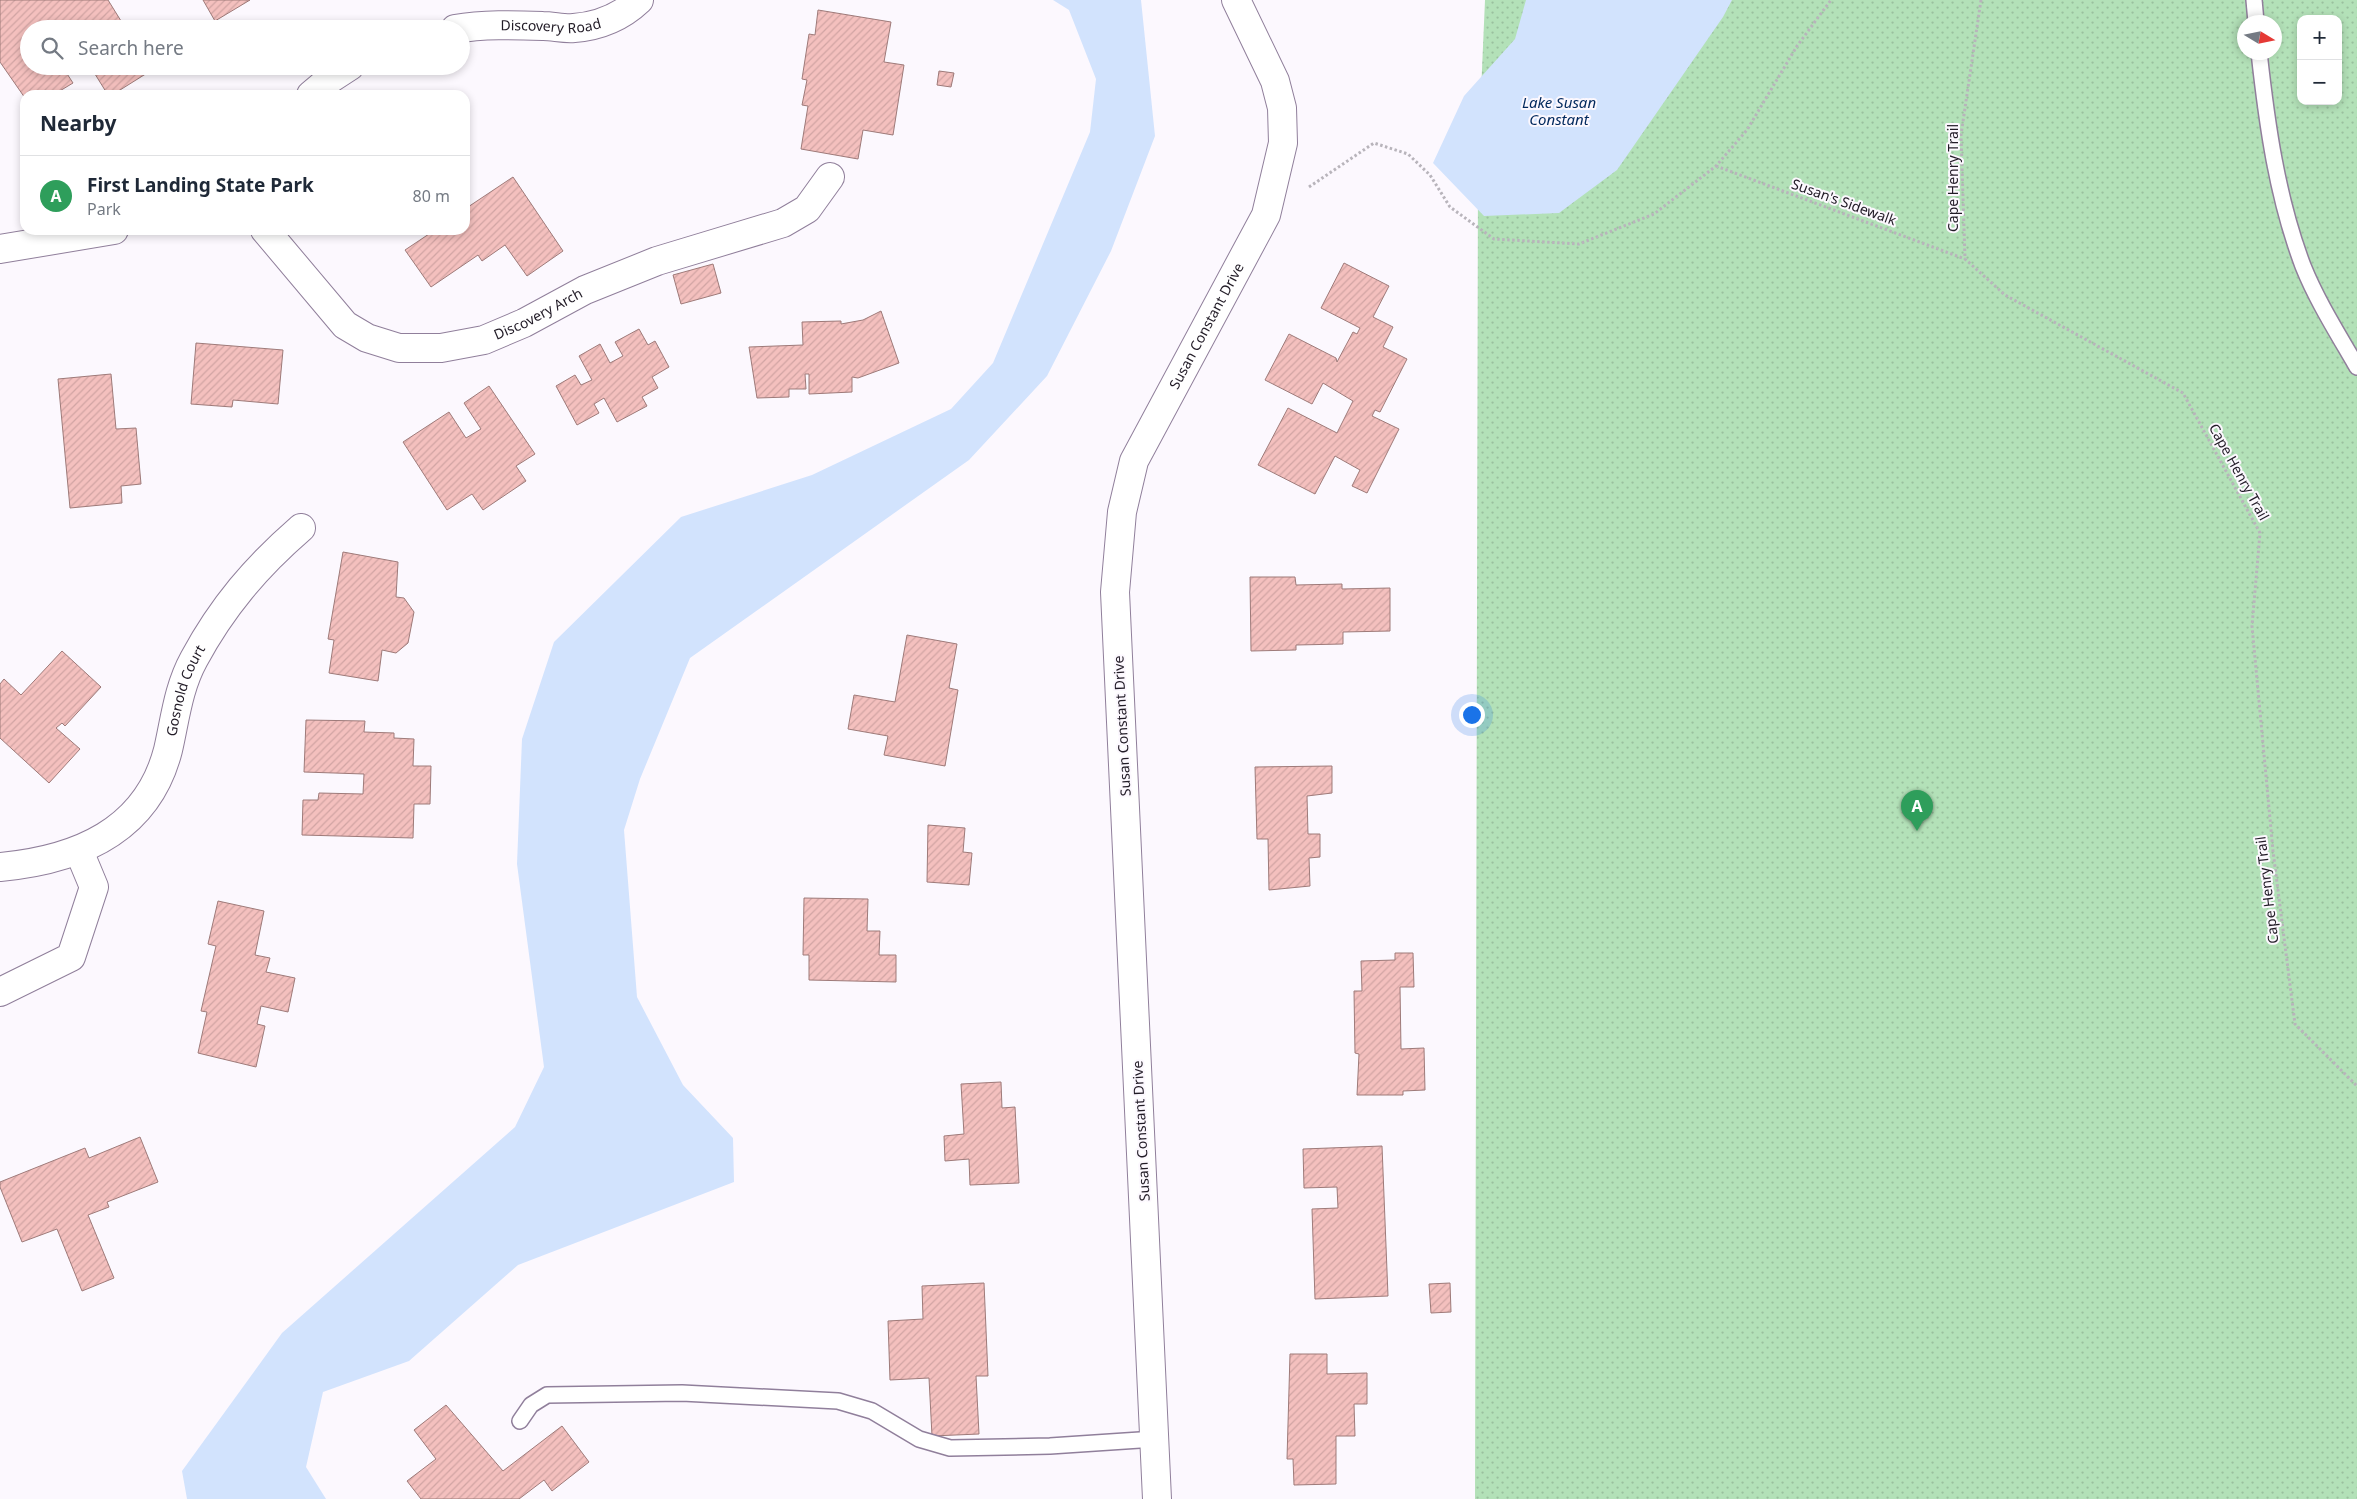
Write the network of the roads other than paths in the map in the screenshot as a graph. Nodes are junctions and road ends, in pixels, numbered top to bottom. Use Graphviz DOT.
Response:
graph roads {
  1 [pos="640,0"];
  2 [pos="1236,0"];
  3 [pos="2254,0"];
  4 [pos="2255,15"];
  5 [pos="470,26"];
  6 [pos="2260,60"];
  7 [pos="336,75"];
  8 [pos="317,90"];
  9 [pos="830,177"];
  10 [pos="84,235"];
  11 [pos="270,235"];
  12 [pos="0,249"];
  13 [pos="2357,367"];
  14 [pos="301,528"];
  15 [pos="79,851"];
  16 [pos="0,867"];
  17 [pos="0,992"];
  18 [pos="520,1421"];
  19 [pos="1155,1439"];
  20 [pos="1157,1499"];
  1 -- 5 [label="street, Discovery Road"];
  2 -- 19 [label="street, Susan Constant Drive"];
  3 -- 4 [label="lane"];
  6 -- 13 [label="lane"];
  7 -- 8 [label="street"];
  9 -- 11 [label="street, Discovery Arch"];
  10 -- 12 [label="street"];
  14 -- 15 [label="street, Gosnold Court"];
  15 -- 16 [label="street, Gosnold Court"];
  15 -- 17 [label="street"];
  18 -- 19 [label="lane"];
  19 -- 20 [label="street, Susan Constant Drive"];
}
